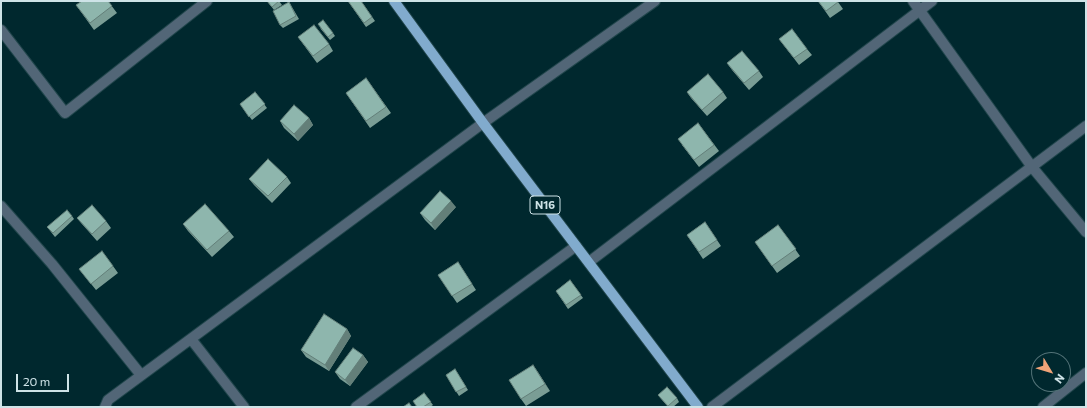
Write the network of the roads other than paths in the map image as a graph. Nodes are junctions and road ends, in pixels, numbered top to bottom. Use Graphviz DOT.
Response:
graph roads {
  1 [pos="207,1"];
  2 [pos="394,1"];
  3 [pos="913,1"];
  4 [pos="932,1"];
  5 [pos="653,2"];
  6 [pos="920,10"];
  7 [pos="1,30"];
  8 [pos="483,123"];
  9 [pos="1086,126"];
  10 [pos="1032,167"];
  11 [pos="1,206"];
  12 [pos="1086,232"];
  13 [pos="576,246"];
  14 [pos="589,262"];
  15 [pos="191,339"];
  16 [pos="1086,374"];
  17 [pos="141,375"];
  18 [pos="105,407"];
  19 [pos="244,407"];
  20 [pos="356,407"];
  21 [pos="698,407"];
  22 [pos="712,407"];
  23 [pos="1043,407"];
  1 -- 7 [label="street"];
  2 -- 8 [label="main road, N16"];
  3 -- 6 [label="street"];
  4 -- 6 [label="street"];
  5 -- 8 [label="street"];
  6 -- 10 [label="street"];
  6 -- 14 [label="street"];
  8 -- 13 [label="main road, N16"];
  8 -- 15 [label="street"];
  9 -- 10 [label="street"];
  10 -- 12 [label="street"];
  10 -- 22 [label="street"];
  11 -- 17 [label="street"];
  13 -- 14 [label="main road, N16"];
  13 -- 20 [label="street"];
  14 -- 21 [label="main road, N16"];
  15 -- 17 [label="street"];
  15 -- 19 [label="street"];
  16 -- 23 [label="street"];
  17 -- 18 [label="street"];
}
